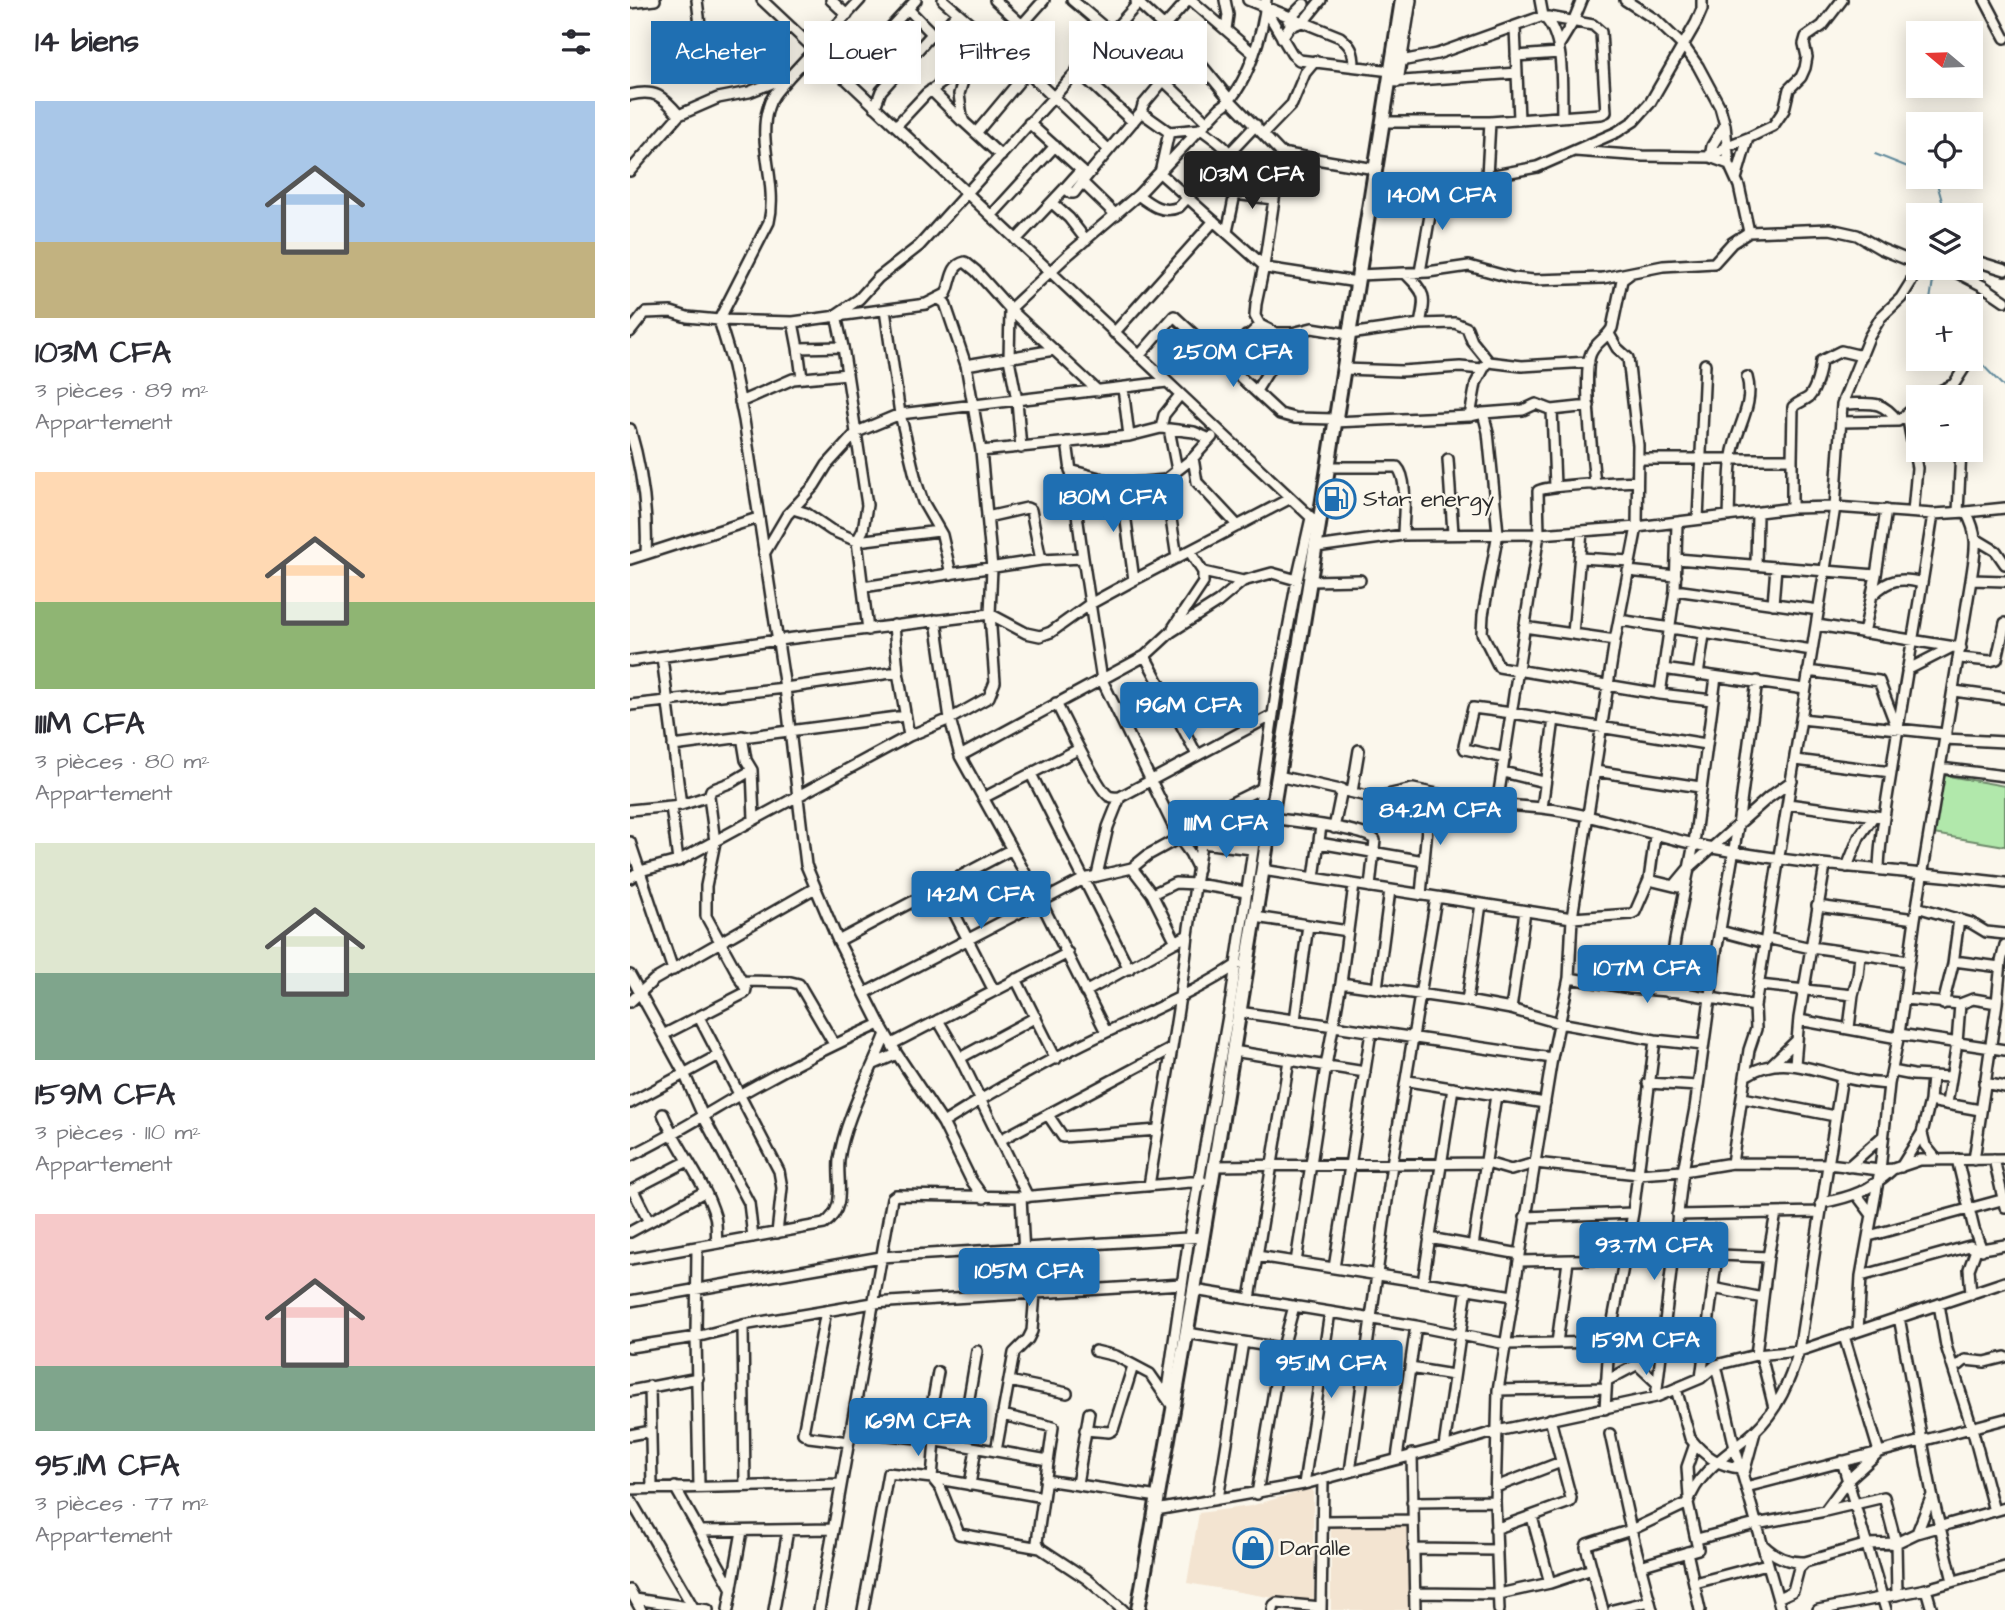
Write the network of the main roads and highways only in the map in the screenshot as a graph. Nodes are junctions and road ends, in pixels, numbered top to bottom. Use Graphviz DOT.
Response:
graph roads {
  1 [pos="1401,1"];
  2 [pos="1138,1610"];
  1 -- 2 [label="highway"];
}
